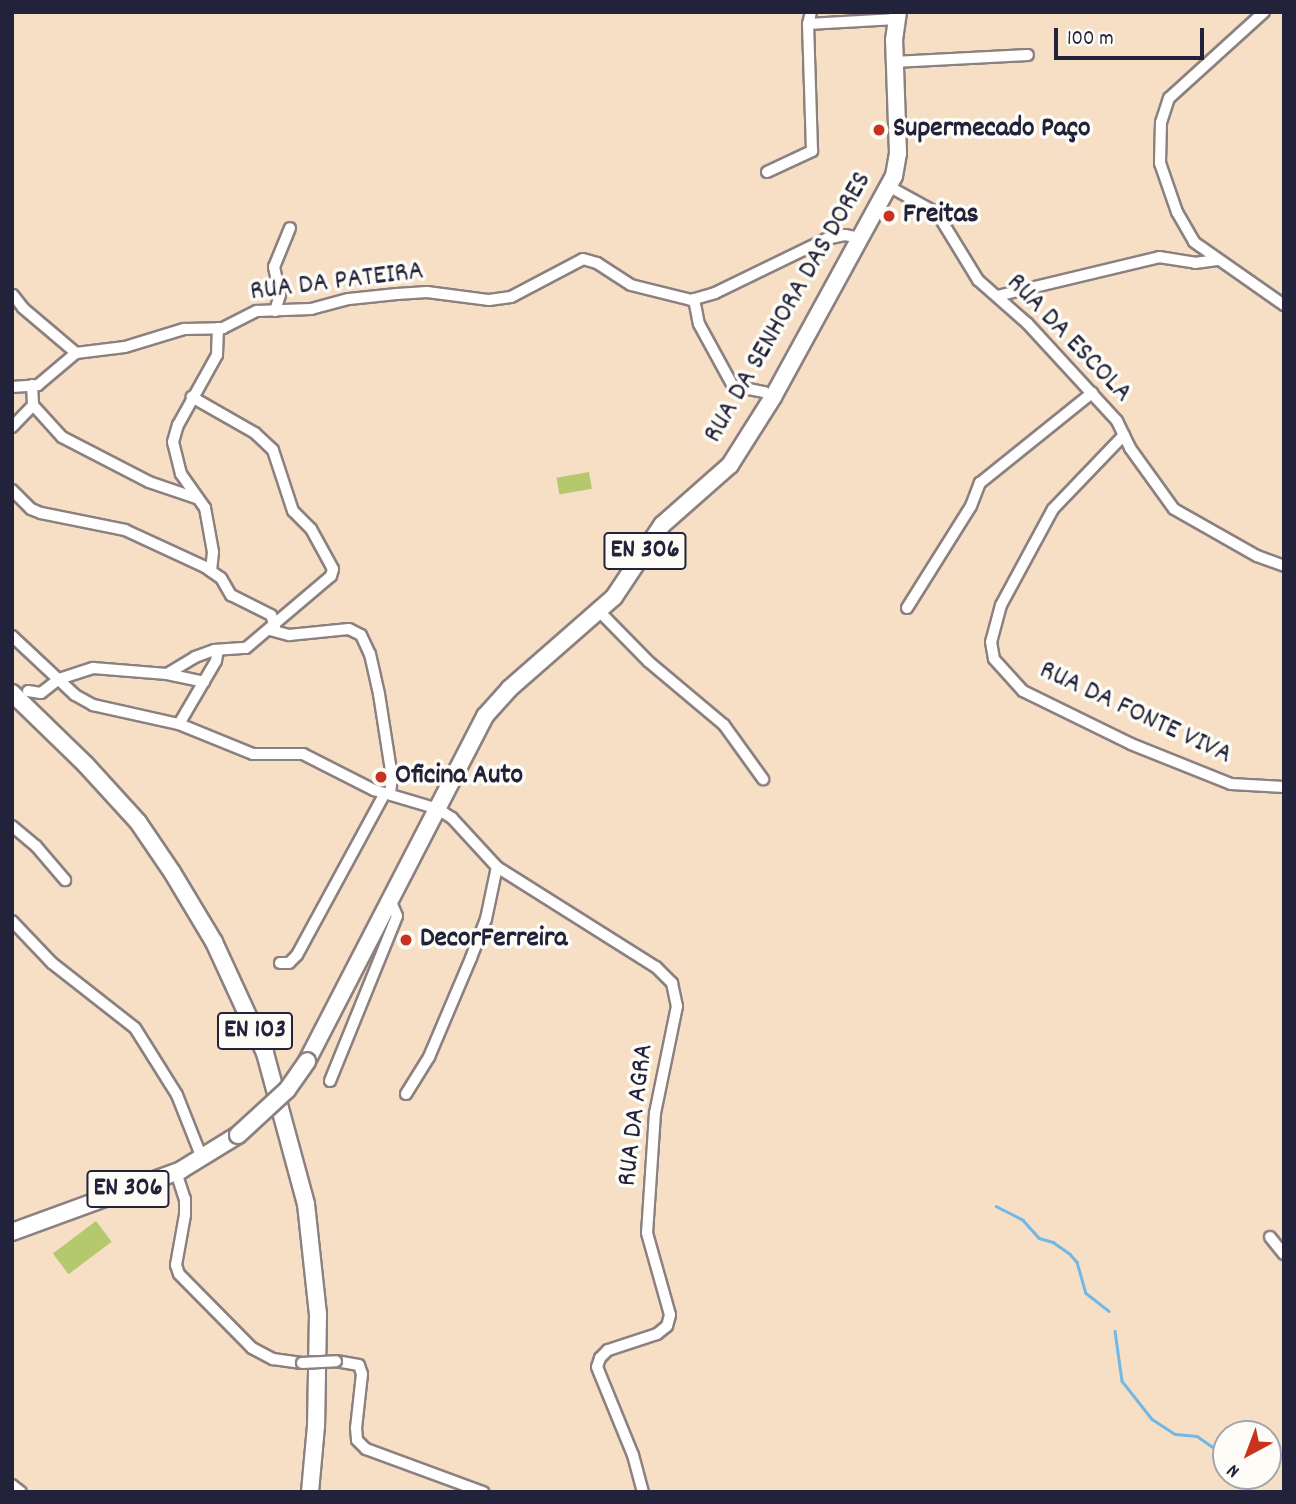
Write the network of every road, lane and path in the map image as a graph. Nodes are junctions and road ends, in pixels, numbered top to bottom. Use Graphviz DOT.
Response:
graph roads {
  1 [pos="811,12"];
  2 [pos="1264,12"];
  3 [pos="897,16"];
  4 [pos="808,24"];
  5 [pos="1028,55"];
  6 [pos="894,62"];
  7 [pos="767,172"];
  8 [pos="890,187"];
  9 [pos="290,228"];
  10 [pos="861,237"];
  11 [pos="1217,260"];
  12 [pos="13,295"];
  13 [pos="997,296"];
  14 [pos="694,299"];
  15 [pos="1284,305"];
  16 [pos="275,311"];
  17 [pos="218,328"];
  18 [pos="76,353"];
  19 [pos="32,385"];
  20 [pos="12,387"];
  21 [pos="1092,393"];
  22 [pos="192,397"];
  23 [pos="772,397"];
  24 [pos="33,405"];
  25 [pos="12,427"];
  26 [pos="1124,435"];
  27 [pos="12,490"];
  28 [pos="196,498"];
  29 [pos="1284,566"];
  30 [pos="211,571"];
  31 [pos="907,608"];
  32 [pos="600,611"];
  33 [pos="273,628"];
  34 [pos="12,636"];
  35 [pos="218,650"];
  36 [pos="167,674"];
  37 [pos="60,679"];
  38 [pos="204,682"];
  39 [pos="18,694"];
  40 [pos="179,724"];
  41 [pos="763,779"];
  42 [pos="1284,787"];
  43 [pos="387,794"];
  44 [pos="438,809"];
  45 [pos="12,826"];
  46 [pos="497,867"];
  47 [pos="65,880"];
  48 [pos="391,902"];
  49 [pos="12,921"];
  50 [pos="280,963"];
  51 [pos="330,1081"];
  52 [pos="406,1094"];
  53 [pos="202,1158"];
  54 [pos="176,1172"];
  55 [pos="12,1232"];
  56 [pos="1270,1237"];
  57 [pos="1284,1254"];
  58 [pos="12,1485"];
  59 [pos="21,1492"];
  60 [pos="310,1492"];
  61 [pos="483,1492"];
  62 [pos="643,1492"];
  1 -- 4 [label="street"];
  2 -- 11 [label="street"];
  3 -- 4 [label="street"];
  3 -- 6 [label="main road, RUA DA SENHORA DAS DORES / EN 306"];
  4 -- 7 [label="street"];
  5 -- 6 [label="street"];
  6 -- 8 [label="main road, RUA DA SENHORA DAS DORES / EN 306"];
  8 -- 10 [label="main road, RUA DA SENHORA DAS DORES / EN 306"];
  8 -- 13 [label="street, RUA DA ESCOLA"];
  9 -- 16 [label="street"];
  10 -- 14 [label="street"];
  10 -- 23 [label="main road, RUA DA SENHORA DAS DORES / EN 306"];
  11 -- 13 [label="street"];
  11 -- 15 [label="street"];
  12 -- 18 [label="street"];
  13 -- 21 [label="street, RUA DA ESCOLA"];
  14 -- 16 [label="street, RUA DA PATEIRA"];
  14 -- 23 [label="street"];
  16 -- 17 [label="street, RUA DA PATEIRA"];
  17 -- 18 [label="street, RUA DA PATEIRA"];
  17 -- 22 [label="street"];
  18 -- 19 [label="street"];
  19 -- 20 [label="street"];
  19 -- 24 [label="street"];
  21 -- 26 [label="street, RUA DA ESCOLA"];
  21 -- 31 [label="street"];
  22 -- 28 [label="street"];
  22 -- 33 [label="street"];
  23 -- 32 [label="main road, RUA DA SENHORA DAS DORES / EN 306"];
  24 -- 25 [label="street"];
  24 -- 28 [label="street"];
  26 -- 29 [label="street, RUA DA ESCOLA"];
  26 -- 42 [label="street, RUA DA FONTE VIVA"];
  27 -- 30 [label="street"];
  28 -- 30 [label="street"];
  30 -- 33 [label="street"];
  32 -- 41 [label="street"];
  32 -- 44 [label="main road, RUA DA SENHORA DAS DORES / EN 306"];
  33 -- 35 [label="street"];
  33 -- 43 [label="street"];
  34 -- 37 [label="street"];
  35 -- 36 [label="street"];
  35 -- 38 [label="street"];
  36 -- 37 [label="street"];
  36 -- 38 [label="street"];
  37 -- 39 [label="street"];
  37 -- 40 [label="street"];
  38 -- 40 [label="street"];
  39 -- 60 [label="main road, EN 103"];
  40 -- 43 [label="street"];
  43 -- 44 [label="street"];
  43 -- 50 [label="street"];
  44 -- 46 [label="street, RUA DA AGRA"];
  44 -- 48 [label="main road, RUA DA SENHORA DAS DORES / EN 306"];
  45 -- 47 [label="street"];
  46 -- 52 [label="street"];
  46 -- 62 [label="street, RUA DA AGRA"];
  48 -- 51 [label="street"];
  48 -- 53 [label="main road, RUA DA SENHORA DAS DORES / EN 306, bridge"];
  49 -- 53 [label="street"];
  53 -- 54 [label="main road, RUA DA SENHORA DAS DORES / EN 306"];
  54 -- 55 [label="main road, RUA DA SENHORA DAS DORES / EN 306"];
  54 -- 61 [label="street, bridge"];
  56 -- 57 [label="street"];
  58 -- 59 [label="street"];
}
